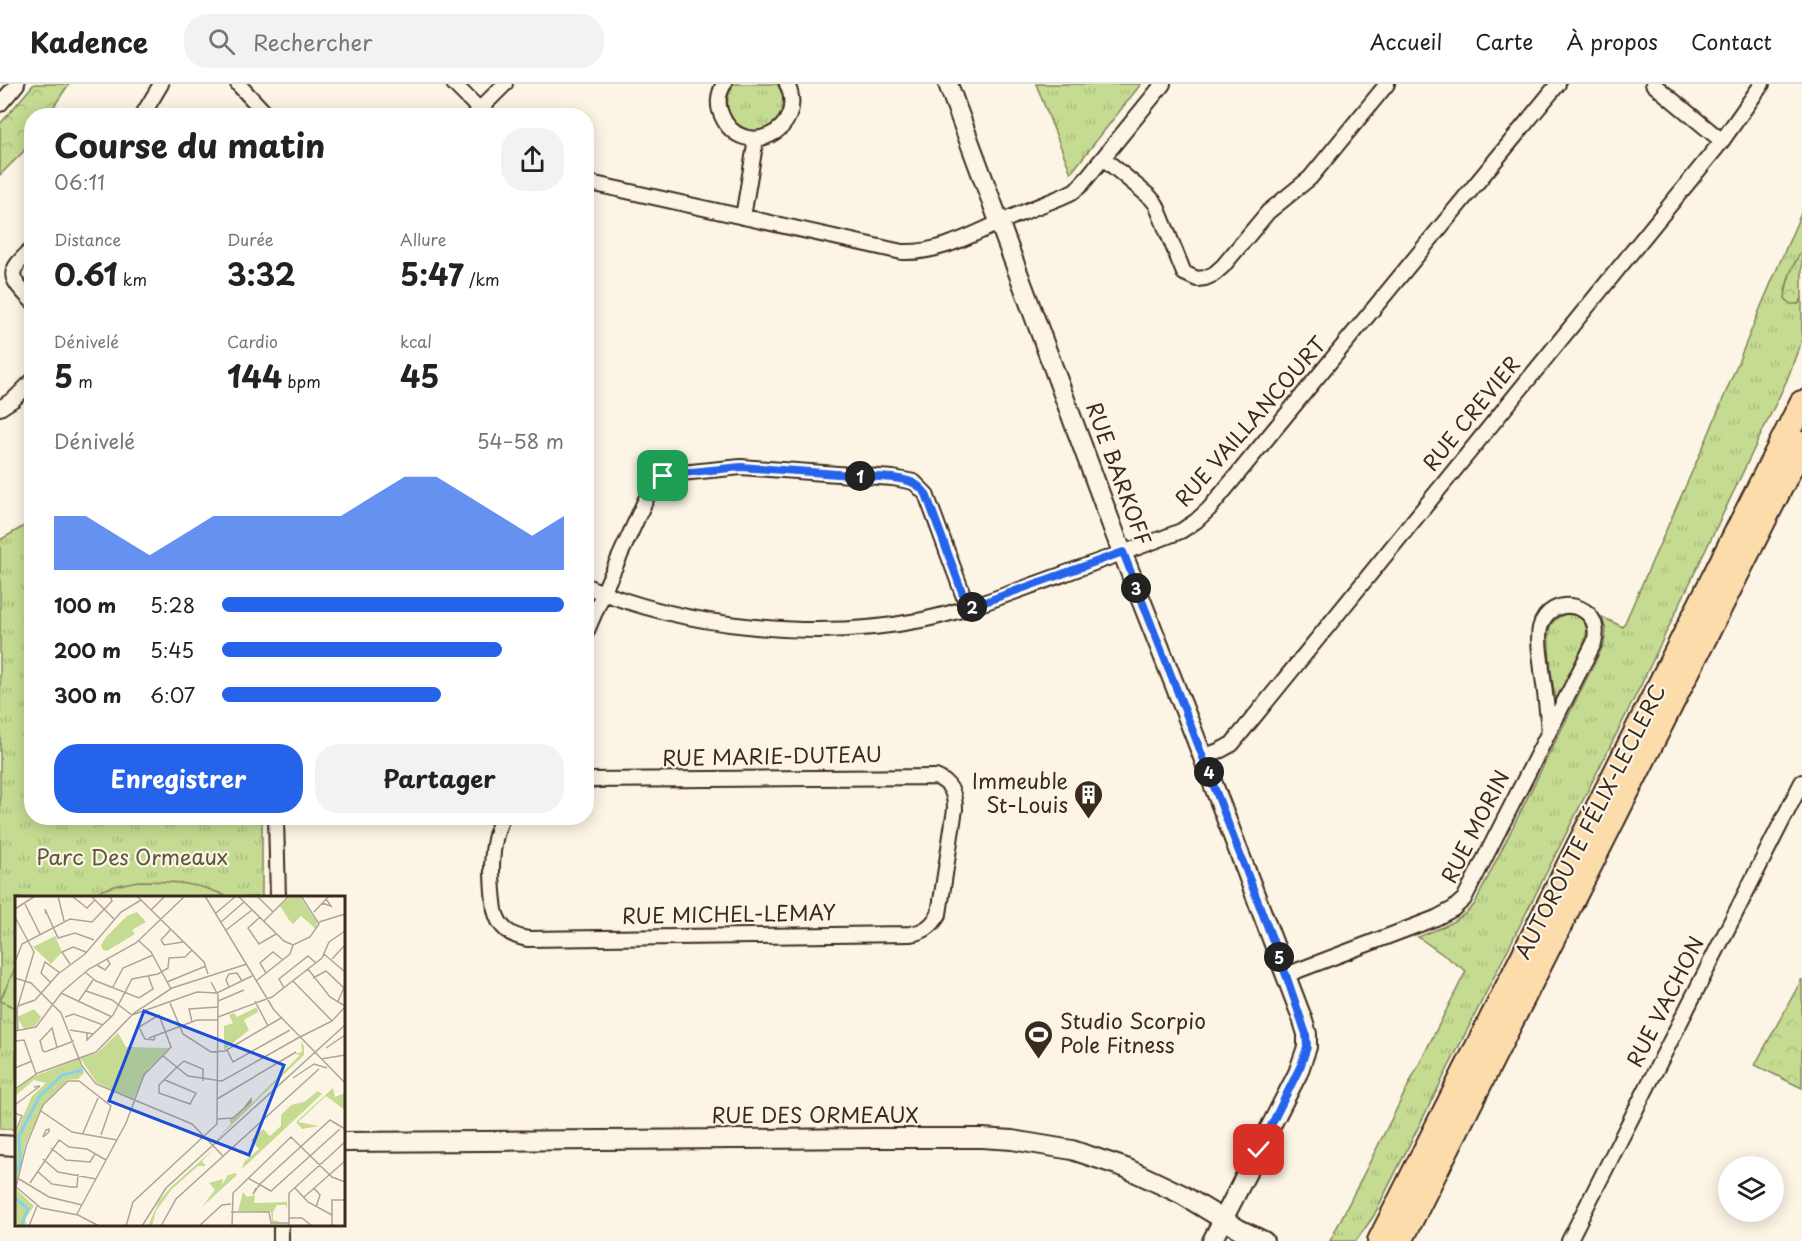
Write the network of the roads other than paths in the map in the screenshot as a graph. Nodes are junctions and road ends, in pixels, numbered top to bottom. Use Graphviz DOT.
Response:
graph roads {
  1 [pos="17,84"];
  2 [pos="161,84"];
  3 [pos="238,84"];
  4 [pos="454,84"];
  5 [pos="506,84"];
  6 [pos="724,84"];
  7 [pos="787,84"];
  8 [pos="948,84"];
  9 [pos="1163,84"];
  10 [pos="1387,84"];
  11 [pos="1558,84"];
  12 [pos="1653,84"];
  13 [pos="1762,84"];
  14 [pos="0,104"];
  15 [pos="147,108"];
  16 [pos="260,108"];
  17 [pos="475,108"];
  18 [pos="484,108"];
  19 [pos="756,139"];
  20 [pos="1722,141"];
  21 [pos="1103,158"];
  22 [pos="594,184"];
  23 [pos="743,217"];
  24 [pos="1001,223"];
  25 [pos="24,256"];
  26 [pos="24,293"];
  27 [pos="24,389"];
  28 [pos="1802,403"];
  29 [pos="0,408"];
  30 [pos="1802,444"];
  31 [pos="1123,552"];
  32 [pos="594,589"];
  33 [pos="603,593"];
  34 [pos="968,608"];
  35 [pos="594,614"];
  36 [pos="1549,730"];
  37 [pos="1203,757"];
  38 [pos="594,780"];
  39 [pos="1802,782"];
  40 [pos="952,790"];
  41 [pos="276,825"];
  42 [pos="498,825"];
  43 [pos="278,896"];
  44 [pos="1286,975"];
  45 [pos="345,1142"];
  46 [pos="0,1145"];
  47 [pos="15,1146"];
  48 [pos="1223,1219"];
  49 [pos="280,1226"];
  50 [pos="281,1241"];
  51 [pos="1212,1241"];
  52 [pos="1264,1241"];
  53 [pos="1380,1241"];
  54 [pos="1400,1241"];
  55 [pos="1569,1241"];
  1 -- 14 [label="street"];
  2 -- 15 [label="street"];
  3 -- 16 [label="street"];
  4 -- 17 [label="street"];
  5 -- 18 [label="street"];
  6 -- 19 [label="street"];
  7 -- 19 [label="street"];
  8 -- 24 [label="street, RUE BARKOFF"];
  9 -- 21 [label="street"];
  10 -- 21 [label="street"];
  11 -- 31 [label="street, RUE VAILLANCOURT"];
  12 -- 20 [label="street"];
  13 -- 20 [label="street, RUE CREVIER"];
  19 -- 23 [label="street"];
  20 -- 37 [label="street, RUE CREVIER"];
  21 -- 24 [label="street"];
  22 -- 23 [label="street"];
  23 -- 24 [label="street"];
  24 -- 31 [label="street, RUE BARKOFF"];
  25 -- 26 [label="street"];
  27 -- 29 [label="street"];
  28 -- 53 [label="highway, AUTOROUTE FÉLIX-LECLERC"];
  30 -- 54 [label="highway, AUTOROUTE FÉLIX-LECLERC"];
  31 -- 34 [label="street, RUE VAILLANCOURT"];
  31 -- 37 [label="street, RUE BARKOFF"];
  32 -- 33 [label="street, RUE VAILLANCOURT"];
  33 -- 34 [label="street, RUE VAILLANCOURT"];
  33 -- 34 [label="street"];
  33 -- 35 [label="street"];
  36 -- 36 [label="street, RUE MORIN"];
  36 -- 44 [label="street, RUE MORIN"];
  37 -- 44 [label="street, RUE BARKOFF"];
  38 -- 40 [label="street, RUE MARIE-DUTEAU"];
  39 -- 55 [label="street, RUE VACHON"];
  40 -- 42 [label="street, RUE MICHEL-LEMAY"];
  41 -- 43 [label="street"];
  44 -- 48 [label="street, RUE BARKOFF"];
  45 -- 48 [label="street, RUE DES ORMEAUX"];
  46 -- 47 [label="street"];
  48 -- 51 [label="street, RUE BARKOFF"];
  48 -- 52 [label="street, RUE DES ORMEAUX"];
  49 -- 50 [label="street"];
}
